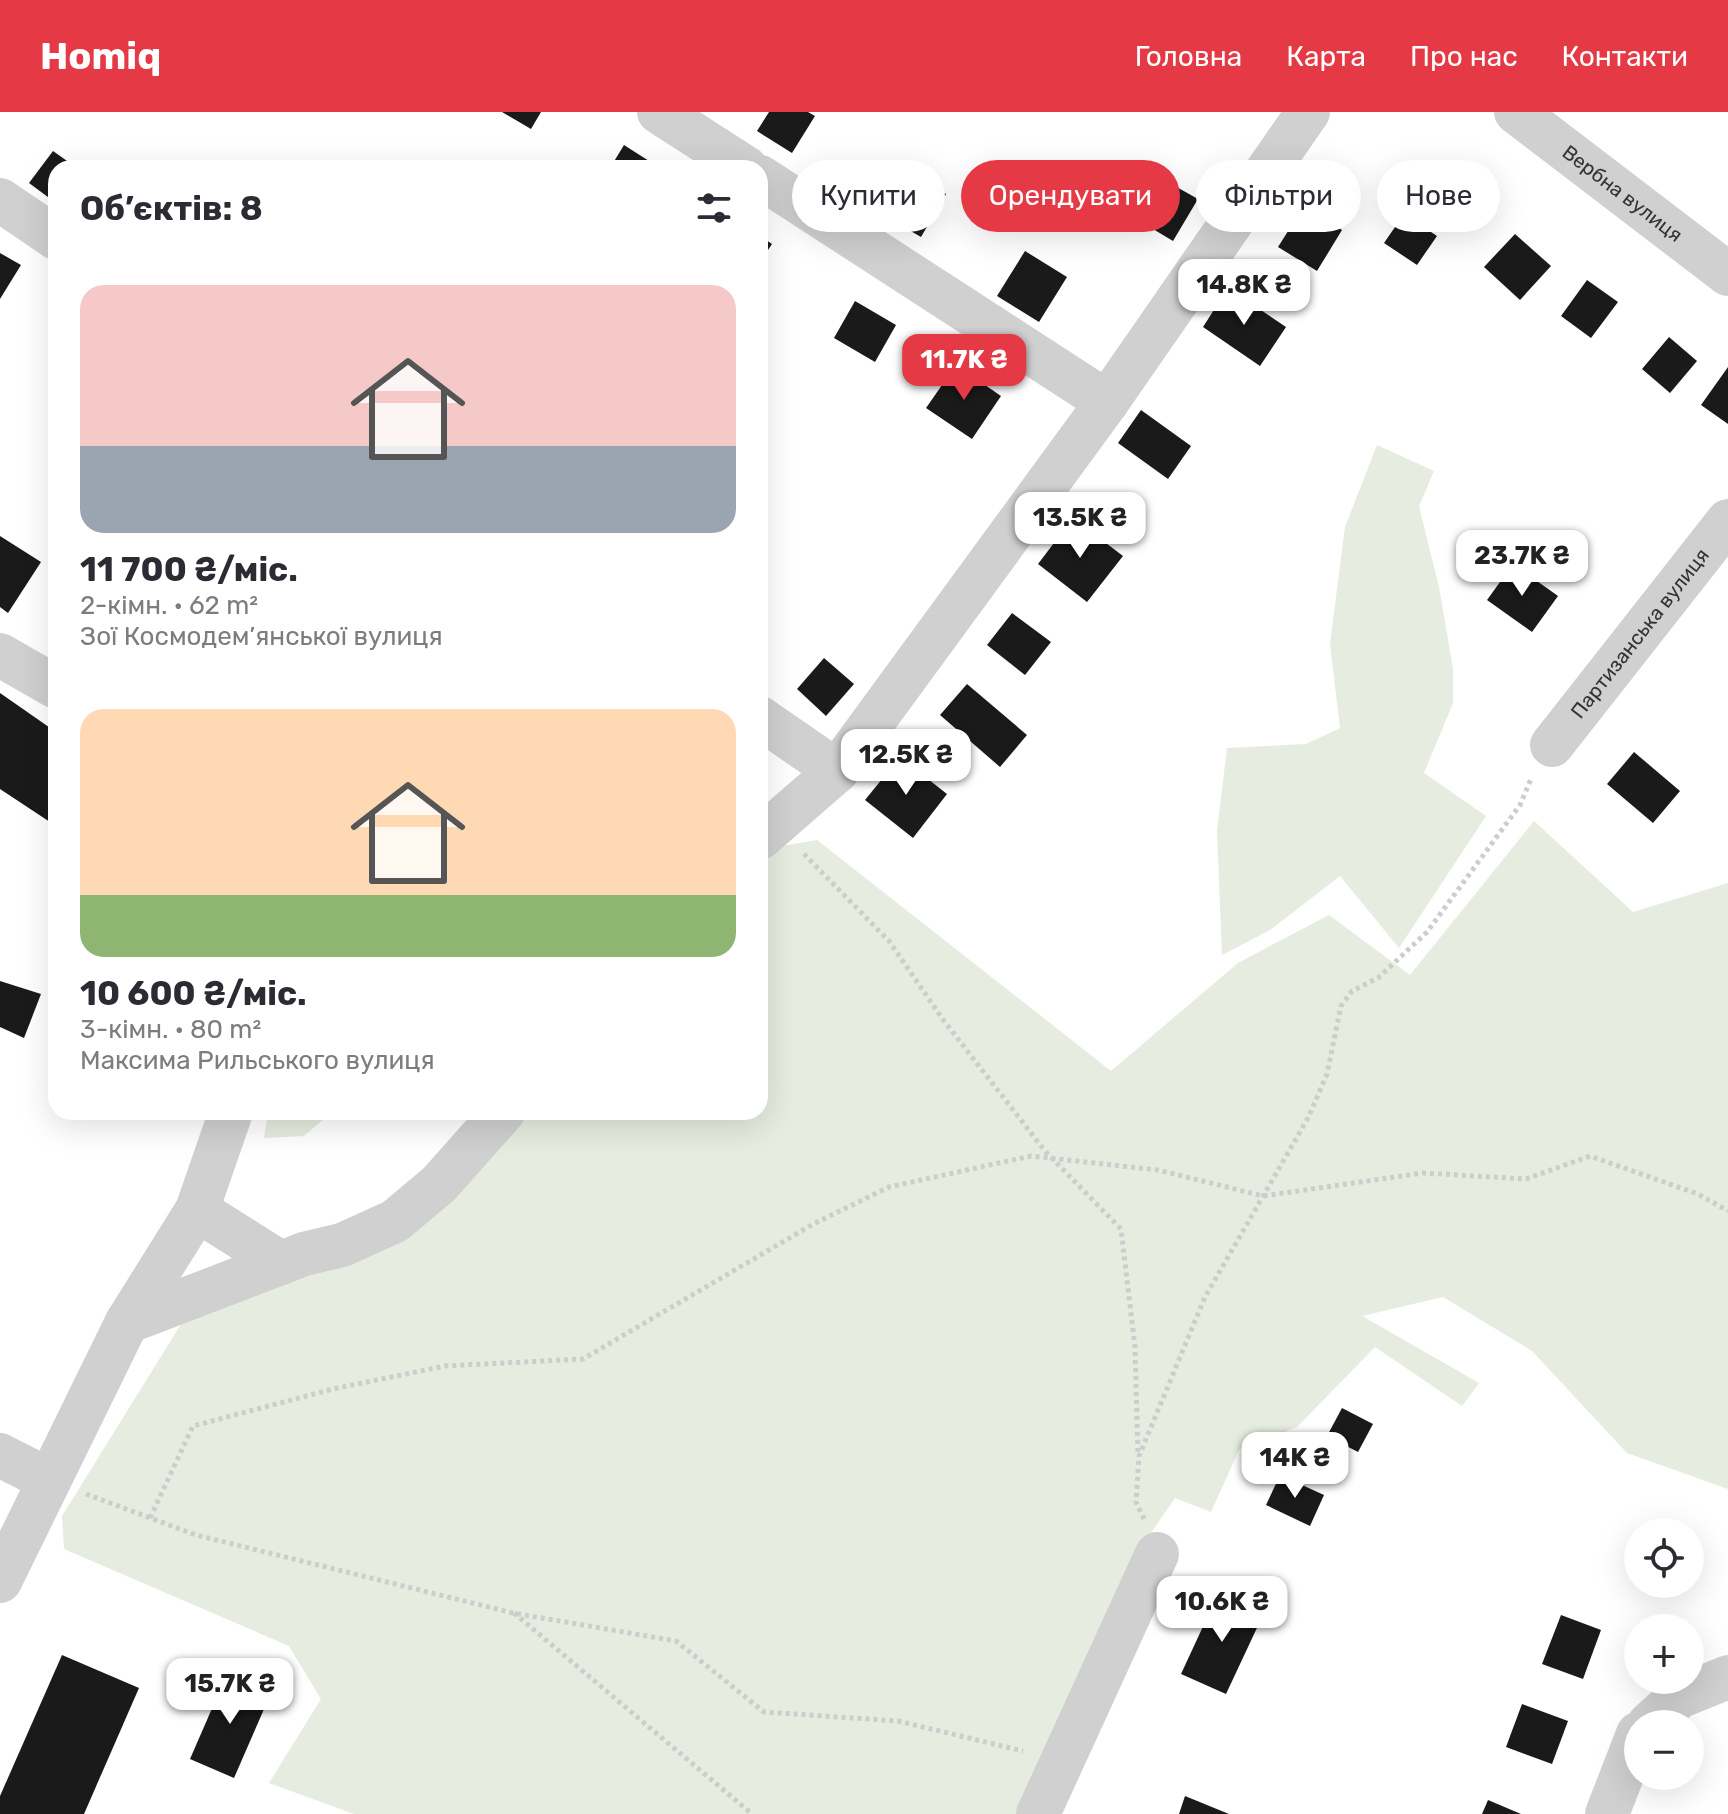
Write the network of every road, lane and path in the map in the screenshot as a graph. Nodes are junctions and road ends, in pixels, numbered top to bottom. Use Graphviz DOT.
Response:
graph roads {
  1 [pos="659,112"];
  2 [pos="1308,112"];
  3 [pos="1516,112"];
  4 [pos="734,160"];
  5 [pos="768,182"];
  6 [pos="0,200"];
  7 [pos="48,233"];
  8 [pos="1728,274"];
  9 [pos="1107,402"];
  10 [pos="1728,521"];
  11 [pos="0,655"];
  12 [pos="48,682"];
  13 [pos="768,724"];
  14 [pos="1552,745"];
  15 [pos="837,771"];
  16 [pos="768,832"];
  17 [pos="228,1120"];
  18 [pos="496,1120"];
  19 [pos="1052,1158"];
  20 [pos="1263,1196"];
  21 [pos="197,1210"];
  22 [pos="1728,1211"];
  23 [pos="281,1263"];
  24 [pos="127,1322"];
  25 [pos="0,1455"];
  26 [pos="1139,1456"];
  27 [pos="47,1479"];
  28 [pos="150,1518"];
  29 [pos="1157,1554"];
  30 [pos="0,1581"];
  31 [pos="513,1613"];
  32 [pos="1728,1677"];
  33 [pos="1665,1710"];
  34 [pos="1060,1767"];
  35 [pos="1624,1770"];
  36 [pos="752,1814"];
  37 [pos="1038,1814"];
  38 [pos="1607,1814"];
  1 -- 4 [label="street"];
  2 -- 9 [label="street"];
  3 -- 8 [label="street, Вербна вулиця"];
  5 -- 9 [label="street"];
  6 -- 7 [label="street"];
  9 -- 15 [label="street"];
  10 -- 14 [label="street, Партизанська вулиця"];
  11 -- 12 [label="street"];
  13 -- 15 [label="street"];
  14 -- 20 [label="path"];
  15 -- 16 [label="street"];
  16 -- 19 [label="path"];
  17 -- 21 [label="street"];
  18 -- 23 [label="street"];
  19 -- 20 [label="path"];
  19 -- 26 [label="path"];
  19 -- 28 [label="path"];
  20 -- 22 [label="path"];
  20 -- 26 [label="path"];
  21 -- 23 [label="street"];
  21 -- 24 [label="street"];
  23 -- 24 [label="street"];
  24 -- 27 [label="street"];
  25 -- 27 [label="street"];
  26 -- 29 [label="path"];
  27 -- 28 [label="path"];
  27 -- 30 [label="street"];
  28 -- 31 [label="path"];
  29 -- 34 [label="street"];
  31 -- 34 [label="path"];
  31 -- 36 [label="path"];
  32 -- 33 [label="street"];
  34 -- 37 [label="street"];
  35 -- 38 [label="street"];
}
